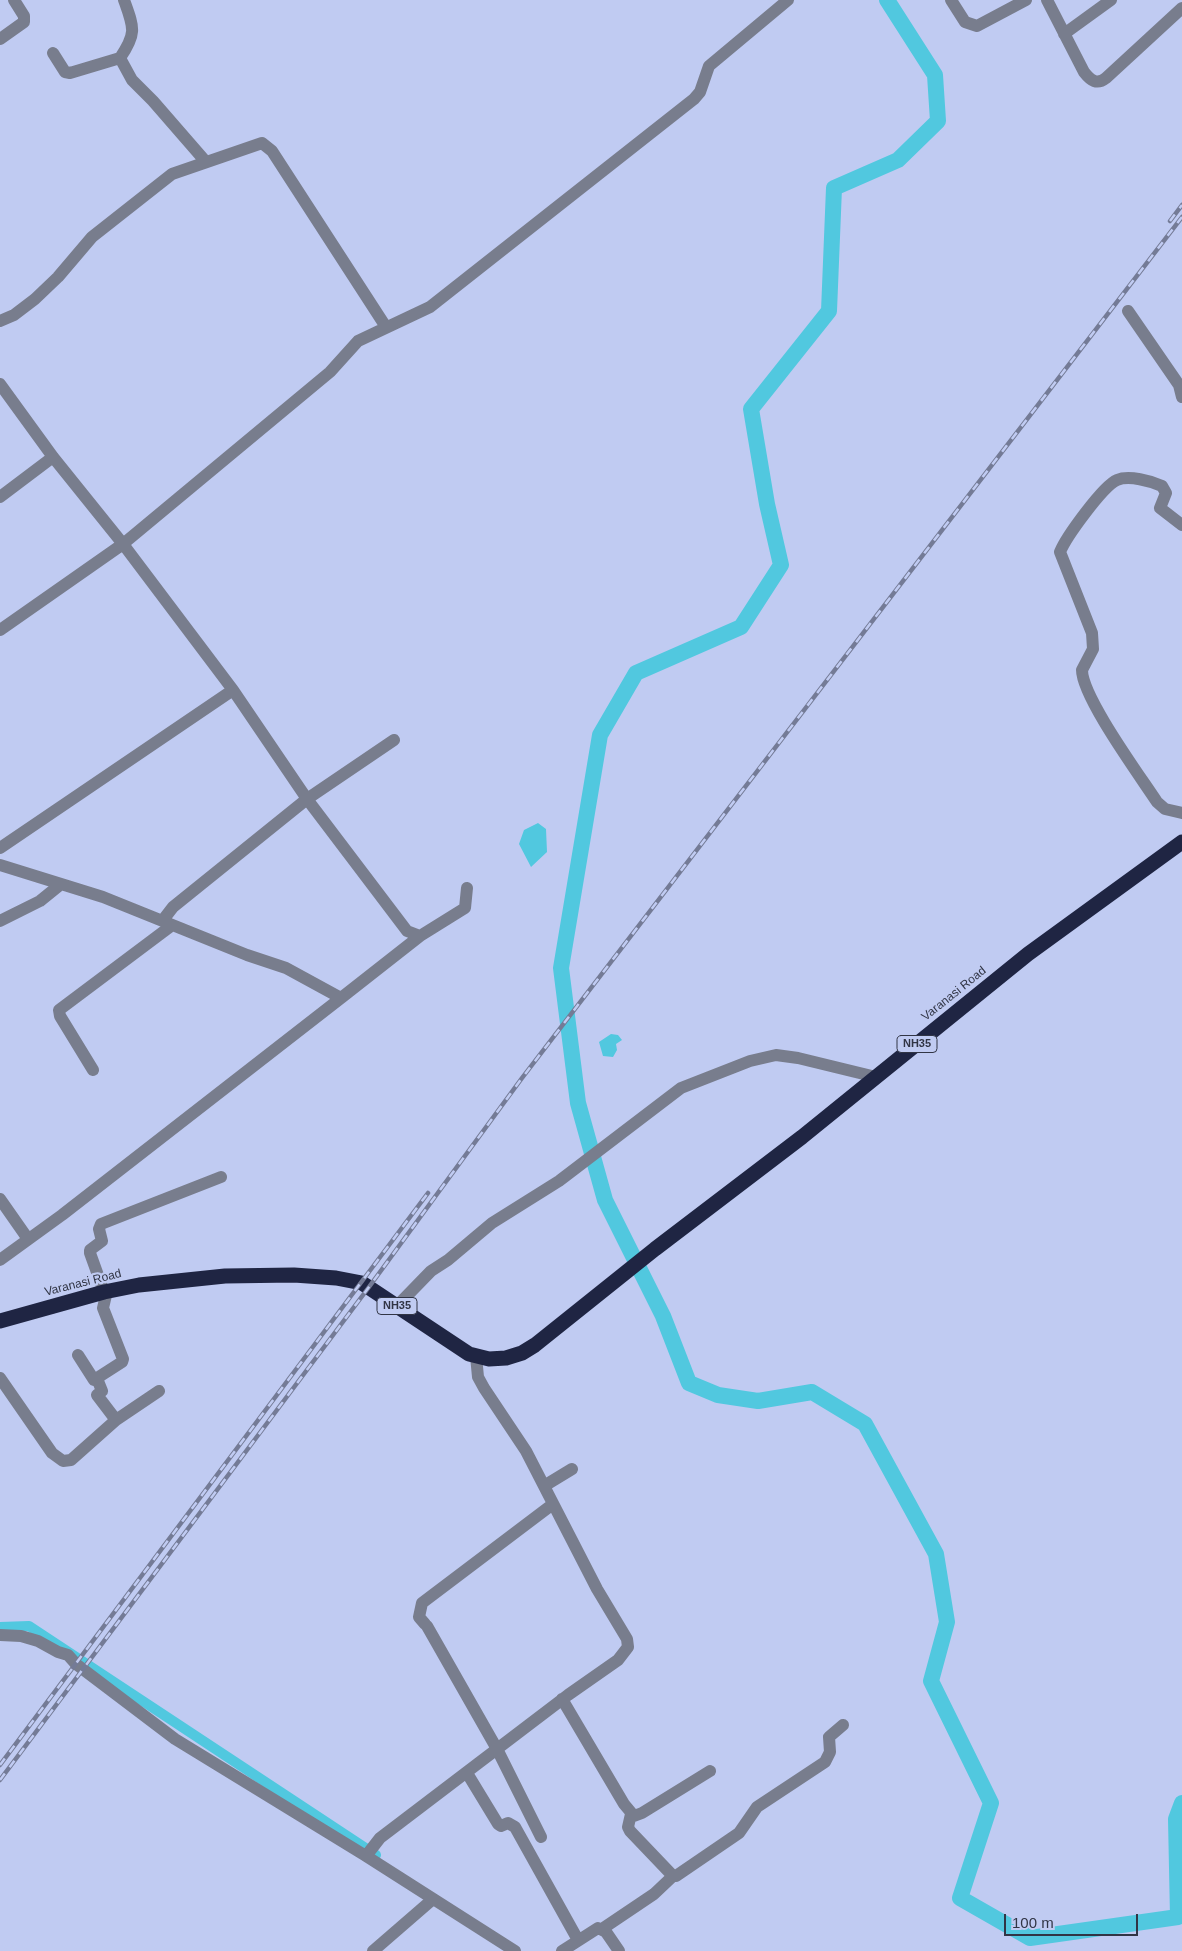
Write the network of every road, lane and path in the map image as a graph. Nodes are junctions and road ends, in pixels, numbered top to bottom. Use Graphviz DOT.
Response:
graph roads {
  1 [pos="14,0"];
  2 [pos="124,0"];
  3 [pos="788,0"];
  4 [pos="951,0"];
  5 [pos="1026,0"];
  6 [pos="1047,0"];
  7 [pos="1111,0"];
  8 [pos="1182,8"];
  9 [pos="1064,34"];
  10 [pos="0,39"];
  11 [pos="53,53"];
  12 [pos="120,58"];
  13 [pos="206,162"];
  14 [pos="1128,311"];
  15 [pos="0,321"];
  16 [pos="386,327"];
  17 [pos="0,384"];
  18 [pos="1182,397"];
  19 [pos="53,457"];
  20 [pos="0,497"];
  21 [pos="1182,525"];
  22 [pos="123,544"];
  23 [pos="0,630"];
  24 [pos="232,690"];
  25 [pos="394,740"];
  26 [pos="307,799"];
  27 [pos="1182,813"];
  28 [pos="1182,842"];
  29 [pos="0,848"];
  30 [pos="0,865"];
  31 [pos="61,884"];
  32 [pos="467,888"];
  33 [pos="0,921"];
  34 [pos="167,923"];
  35 [pos="420,936"];
  36 [pos="341,998"];
  37 [pos="93,1070"];
  38 [pos="876,1077"];
  39 [pos="221,1177"];
  40 [pos="0,1199"];
  41 [pos="28,1239"];
  42 [pos="0,1260"];
  43 [pos="106,1292"];
  44 [pos="397,1306"];
  45 [pos="0,1321"];
  46 [pos="78,1354"];
  47 [pos="476,1356"];
  48 [pos="0,1378"];
  49 [pos="94,1380"];
  50 [pos="159,1392"];
  51 [pos="116,1420"];
  52 [pos="572,1469"];
  53 [pos="544,1486"];
  54 [pos="553,1504"];
  55 [pos="0,1635"];
  56 [pos="562,1699"];
  57 [pos="843,1725"];
  58 [pos="498,1749"];
  59 [pos="710,1770"];
  60 [pos="467,1773"];
  61 [pos="631,1814"];
  62 [pos="541,1837"];
  63 [pos="370,1850"];
  64 [pos="673,1876"];
  65 [pos="433,1899"];
  66 [pos="602,1929"];
  67 [pos="578,1940"];
  68 [pos="373,1951"];
  69 [pos="515,1951"];
  70 [pos="562,1951"];
  71 [pos="618,1951"];
  1 -- 10 [label="street"];
  2 -- 12 [label="street"];
  3 -- 16 [label="street"];
  4 -- 5 [label="street"];
  6 -- 9 [label="street"];
  7 -- 9 [label="street"];
  8 -- 9 [label="street"];
  11 -- 12 [label="street"];
  12 -- 13 [label="street"];
  13 -- 15 [label="street"];
  13 -- 16 [label="street"];
  14 -- 18 [label="street"];
  16 -- 22 [label="street"];
  17 -- 19 [label="street"];
  19 -- 20 [label="street"];
  19 -- 22 [label="street"];
  21 -- 27 [label="street"];
  22 -- 23 [label="street"];
  22 -- 24 [label="street"];
  24 -- 26 [label="street"];
  24 -- 29 [label="street"];
  25 -- 26 [label="street"];
  26 -- 34 [label="street"];
  26 -- 35 [label="street"];
  28 -- 38 [label="highway, Varanasi Road / NH35"];
  30 -- 31 [label="street"];
  31 -- 33 [label="street"];
  31 -- 34 [label="street"];
  32 -- 35 [label="street"];
  34 -- 36 [label="street"];
  34 -- 37 [label="street"];
  35 -- 36 [label="street"];
  36 -- 41 [label="street"];
  38 -- 44 [label="street"];
  38 -- 47 [label="highway, Varanasi Road / NH35"];
  39 -- 43 [label="street"];
  40 -- 41 [label="street"];
  41 -- 42 [label="street"];
  43 -- 44 [label="highway, Varanasi Road / NH35"];
  43 -- 45 [label="highway, Varanasi Road / NH35"];
  43 -- 49 [label="street"];
  44 -- 47 [label="highway, NH35"];
  46 -- 49 [label="street"];
  47 -- 53 [label="street"];
  48 -- 51 [label="street"];
  49 -- 51 [label="street"];
  50 -- 51 [label="street"];
  52 -- 53 [label="street"];
  53 -- 54 [label="street"];
  54 -- 56 [label="street"];
  54 -- 58 [label="street"];
  55 -- 63 [label="street"];
  56 -- 58 [label="street"];
  56 -- 61 [label="street"];
  57 -- 64 [label="street"];
  58 -- 60 [label="street"];
  58 -- 62 [label="street"];
  59 -- 61 [label="street"];
  60 -- 63 [label="street"];
  60 -- 67 [label="street"];
  61 -- 64 [label="street"];
  63 -- 65 [label="street"];
  64 -- 66 [label="street"];
  65 -- 68 [label="street"];
  65 -- 69 [label="street"];
  66 -- 67 [label="street"];
  66 -- 71 [label="street"];
  67 -- 70 [label="street"];
}
